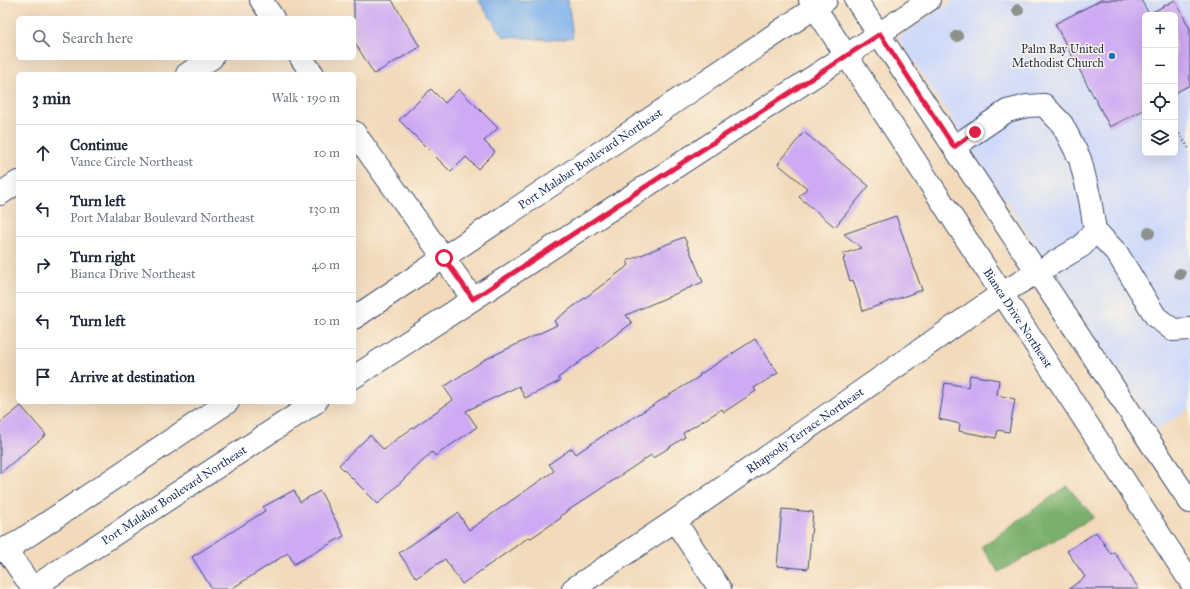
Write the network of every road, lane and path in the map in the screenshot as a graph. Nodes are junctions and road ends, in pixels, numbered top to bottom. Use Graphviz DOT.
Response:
graph roads {
  1 [pos="261,0"];
  2 [pos="856,0"];
  3 [pos="929,0"];
  4 [pos="817,2"];
  5 [pos="272,16"];
  6 [pos="880,34"];
  7 [pos="847,55"];
  8 [pos="209,60"];
  9 [pos="302,60"];
  10 [pos="190,72"];
  11 [pos="312,72"];
  12 [pos="1178,132"];
  13 [pos="356,135"];
  14 [pos="954,147"];
  15 [pos="1190,150"];
  16 [pos="16,183"];
  17 [pos="0,194"];
  18 [pos="1095,230"];
  19 [pos="444,258"];
  20 [pos="1037,272"];
  21 [pos="1002,293"];
  22 [pos="473,299"];
  23 [pos="356,317"];
  24 [pos="1190,329"];
  25 [pos="356,376"];
  26 [pos="225,404"];
  27 [pos="313,404"];
  28 [pos="1190,502"];
  29 [pos="675,521"];
  30 [pos="3,550"];
  31 [pos="1190,581"];
  32 [pos="33,589"];
  33 [pos="573,589"];
  34 [pos="720,589"];
  1 -- 5 [label="street"];
  2 -- 6 [label="street"];
  3 -- 6 [label="street"];
  4 -- 7 [label="street, Bianca Drive Northeast"];
  4 -- 19 [label="street, Port Malabar Boulevard Northeast"];
  6 -- 7 [label="street"];
  6 -- 14 [label="street"];
  7 -- 21 [label="street, Bianca Drive Northeast"];
  7 -- 22 [label="street"];
  8 -- 10 [label="street"];
  9 -- 11 [label="street"];
  12 -- 15 [label="path"];
  13 -- 19 [label="street"];
  14 -- 18 [label="street"];
  14 -- 20 [label="street"];
  16 -- 17 [label="street"];
  18 -- 20 [label="street, Rhapsody Terrace Northeast"];
  18 -- 24 [label="street"];
  19 -- 22 [label="street"];
  19 -- 23 [label="street, Port Malabar Boulevard Northeast"];
  20 -- 21 [label="street, Rhapsody Terrace Northeast"];
  20 -- 28 [label="street"];
  21 -- 29 [label="street, Rhapsody Terrace Northeast"];
  21 -- 31 [label="street, Bianca Drive Northeast"];
  22 -- 25 [label="street"];
  26 -- 30 [label="street"];
  27 -- 32 [label="street, Port Malabar Boulevard Northeast"];
  29 -- 33 [label="street, Rhapsody Terrace Northeast"];
  29 -- 34 [label="street"];
  30 -- 32 [label="street"];
}
